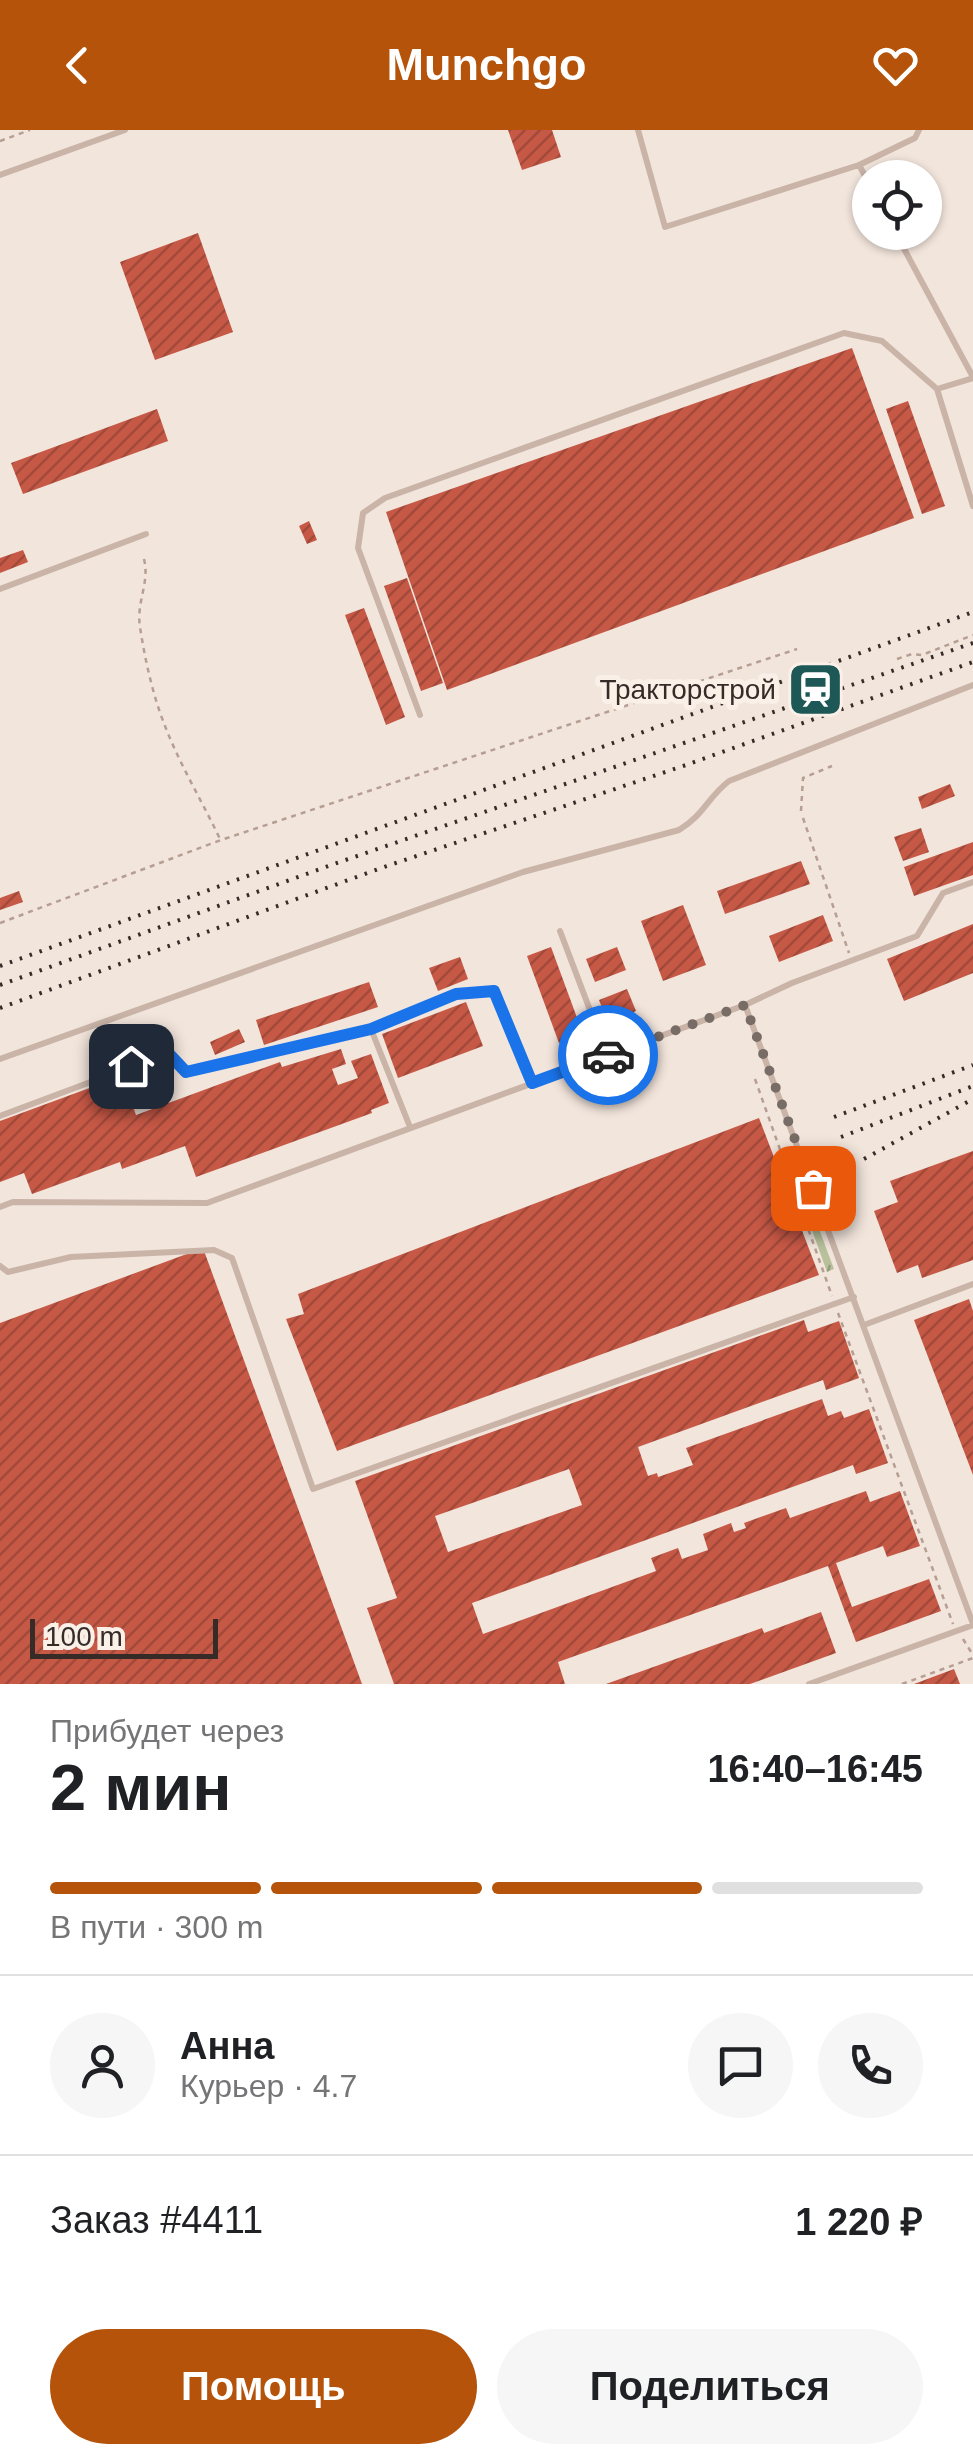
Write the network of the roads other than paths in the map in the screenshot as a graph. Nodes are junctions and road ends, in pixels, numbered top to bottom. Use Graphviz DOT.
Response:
graph roads {
  1 [pos="125,130"];
  2 [pos="638,130"];
  3 [pos="920,130"];
  4 [pos="869,160"];
  5 [pos="852,167"];
  6 [pos="0,175"];
  7 [pos="906,250"];
  8 [pos="973,377"];
  9 [pos="937,390"];
  10 [pos="973,506"];
  11 [pos="146,534"];
  12 [pos="0,589"];
  13 [pos="973,685"];
  14 [pos="420,715"];
  15 [pos="973,882"];
  16 [pos="560,931"];
  17 [pos="745,1005"];
  18 [pos="371,1029"];
  19 [pos="607,1055"];
  20 [pos="0,1059"];
  21 [pos="532,1083"];
  22 [pos="0,1116"];
  23 [pos="410,1127"];
  24 [pos="0,1206"];
  25 [pos="0,1266"];
  26 [pos="973,1284"];
  27 [pos="854,1297"];
  28 [pos="864,1325"];
  29 [pos="973,1624"];
  30 [pos="809,1684"];
  1 -- 6 [label="lane"];
  2 -- 5 [label="lane"];
  3 -- 4 [label="lane"];
  7 -- 8 [label="lane"];
  8 -- 9 [label="lane"];
  9 -- 10 [label="lane"];
  9 -- 14 [label="lane"];
  11 -- 12 [label="lane"];
  13 -- 20 [label="lane"];
  15 -- 17 [label="lane"];
  16 -- 19 [label="lane"];
  17 -- 19 [label="lane"];
  17 -- 27 [label="lane"];
  18 -- 21 [label="lane"];
  18 -- 22 [label="lane"];
  18 -- 23 [label="lane"];
  19 -- 21 [label="lane"];
  21 -- 23 [label="lane"];
  23 -- 24 [label="lane"];
  25 -- 27 [label="lane"];
  26 -- 28 [label="lane"];
  27 -- 28 [label="lane"];
  28 -- 29 [label="lane"];
  29 -- 30 [label="lane"];
}
